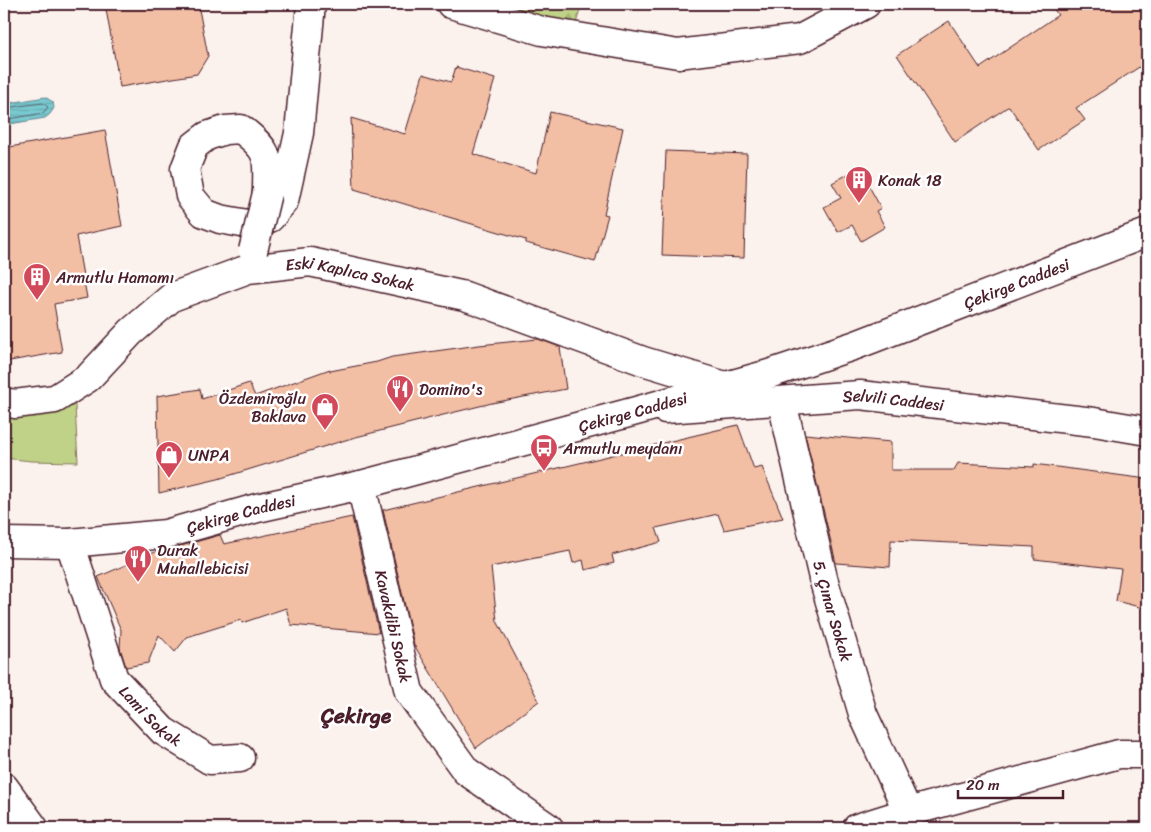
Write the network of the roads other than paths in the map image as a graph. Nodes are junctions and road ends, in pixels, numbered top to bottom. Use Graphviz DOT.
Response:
graph roads {
  1 [pos="311,4"];
  2 [pos="451,4"];
  3 [pos="866,4"];
  4 [pos="1147,233"];
  5 [pos="251,260"];
  6 [pos="725,386"];
  7 [pos="4,402"];
  8 [pos="782,402"];
  9 [pos="636,411"];
  10 [pos="1147,431"];
  11 [pos="361,485"];
  12 [pos="7,543"];
  13 [pos="70,543"];
  14 [pos="1147,754"];
  15 [pos="240,758"];
  16 [pos="4,787"];
  17 [pos="908,812"];
  18 [pos="543,826"];
  19 [pos="34,828"];
  20 [pos="857,828"];
  1 -- 5 [label="street, bridge"];
  2 -- 3 [label="street"];
  4 -- 6 [label="street, Çekirge Caddesi"];
  5 -- 6 [label="street, Eski Kaplıca Sokak"];
  5 -- 7 [label="street, Eski Kaplıca Sokak"];
  6 -- 9 [label="street, Çekirge Caddesi"];
  8 -- 9 [label="street, Selvili Caddesi"];
  8 -- 10 [label="street, Selvili Caddesi"];
  8 -- 17 [label="street, 5. Çınar Sokak"];
  9 -- 11 [label="street, Çekirge Caddesi"];
  11 -- 13 [label="street, Çekirge Caddesi"];
  11 -- 18 [label="street, Kavakdibi Sokak"];
  12 -- 13 [label="street, Çekirge Caddesi"];
  13 -- 15 [label="street, Lami Sokak"];
  14 -- 17 [label="street"];
  16 -- 19 [label="street"];
  17 -- 20 [label="street"];
}
